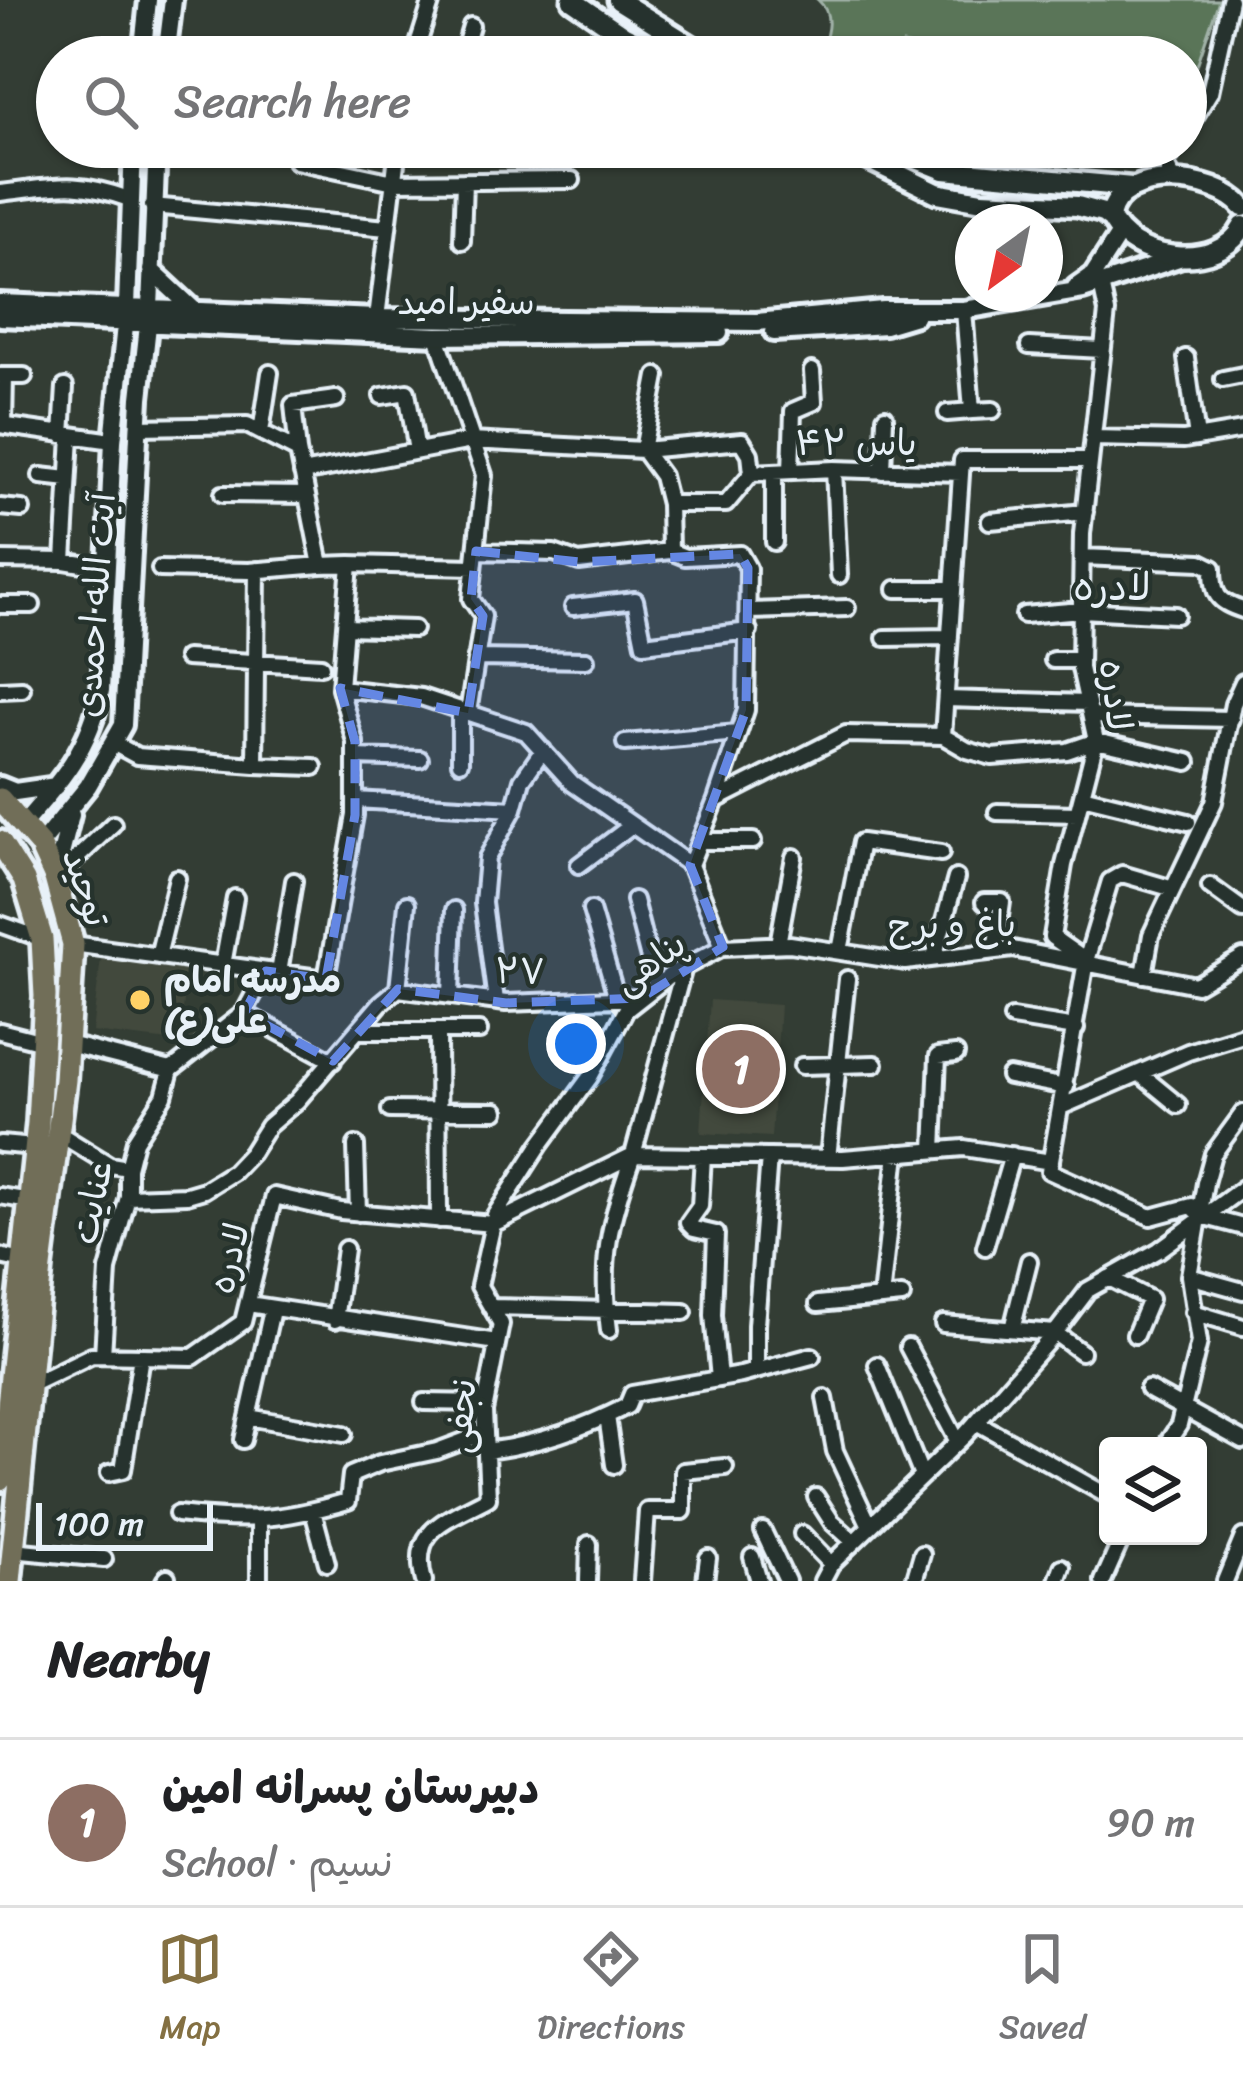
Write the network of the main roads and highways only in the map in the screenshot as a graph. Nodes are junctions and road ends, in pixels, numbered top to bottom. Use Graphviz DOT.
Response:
graph roads {
  1 [pos="572,0"];
  2 [pos="618,0"];
  3 [pos="625,36"];
  4 [pos="675,36"];
  5 [pos="885,168"];
  6 [pos="939,168"];
  7 [pos="1132,187"];
  8 [pos="1239,201"];
  9 [pos="1116,226"];
  10 [pos="1243,226"];
  11 [pos="1235,244"];
  12 [pos="0,799"];
  13 [pos="0,842"];
  14 [pos="28,1304"];
  15 [pos="4,1404"];
  16 [pos="0,1480"];
  17 [pos="10,1581"];
  1 -- 3 [label="main road"];
  2 -- 4 [label="main road"];
  5 -- 9 [label="main road"];
  6 -- 7 [label="main road"];
  7 -- 8 [label="main road"];
  7 -- 9 [label="main road"];
  9 -- 11 [label="main road"];
  10 -- 11 [label="main road"];
  12 -- 14 [label="main road, توحید"];
  13 -- 14 [label="main road, توحید"];
  14 -- 15 [label="main road, توحید"];
  14 -- 17 [label="main road, توحید"];
  15 -- 16 [label="main road, توحید"];
}
